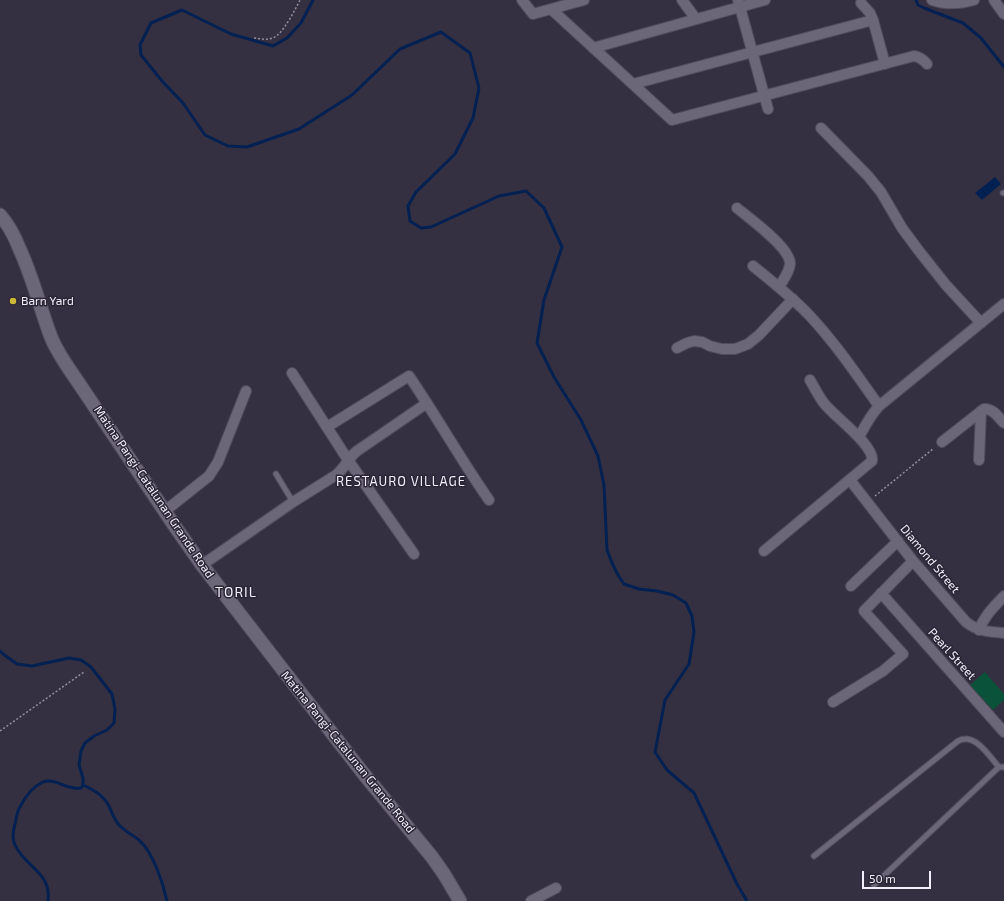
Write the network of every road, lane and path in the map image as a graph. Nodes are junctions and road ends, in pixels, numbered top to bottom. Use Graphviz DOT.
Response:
graph roads {
  1 [pos="300,0"];
  2 [pos="522,0"];
  3 [pos="584,0"];
  4 [pos="682,0"];
  5 [pos="765,0"];
  6 [pos="932,0"];
  7 [pos="974,0"];
  8 [pos="994,0"];
  9 [pos="861,2"];
  10 [pos="739,3"];
  11 [pos="551,9"];
  12 [pos="1004,14"];
  13 [pos="696,19"];
  14 [pos="873,20"];
  15 [pos="254,38"];
  16 [pos="593,48"];
  17 [pos="752,52"];
  18 [pos="885,64"];
  19 [pos="927,64"];
  20 [pos="633,84"];
  21 [pos="764,96"];
  22 [pos="768,109"];
  23 [pos="820,128"];
  24 [pos="737,208"];
  25 [pos="0,215"];
  26 [pos="753,266"];
  27 [pos="779,287"];
  28 [pos="793,299"];
  29 [pos="1004,304"];
  30 [pos="981,323"];
  31 [pos="677,348"];
  32 [pos="292,373"];
  33 [pos="810,380"];
  34 [pos="246,391"];
  35 [pos="427,403"];
  36 [pos="879,406"];
  37 [pos="981,412"];
  38 [pos="1004,424"];
  39 [pos="327,427"];
  40 [pos="859,437"];
  41 [pos="942,442"];
  42 [pos="348,460"];
  43 [pos="979,460"];
  44 [pos="276,474"];
  45 [pos="850,480"];
  46 [pos="489,500"];
  47 [pos="293,502"];
  48 [pos="867,503"];
  49 [pos="165,511"];
  50 [pos="898,541"];
  51 [pos="764,551"];
  52 [pos="414,554"];
  53 [pos="913,561"];
  54 [pos="202,565"];
  55 [pos="851,586"];
  56 [pos="881,593"];
  57 [pos="1004,596"];
  58 [pos="979,630"];
  59 [pos="1004,633"];
  60 [pos="84,672"];
  61 [pos="833,702"];
  62 [pos="0,731"];
  63 [pos="1004,732"];
  64 [pos="1001,767"];
  65 [pos="814,856"];
  66 [pos="874,885"];
  67 [pos="556,888"];
  68 [pos="460,901"];
  69 [pos="531,901"];
  1 -- 15 [label="path"];
  2 -- 11 [label="street"];
  3 -- 11 [label="street"];
  4 -- 13 [label="street"];
  5 -- 10 [label="street"];
  6 -- 7 [label="street"];
  8 -- 12 [label="street"];
  9 -- 14 [label="street"];
  10 -- 13 [label="street"];
  10 -- 17 [label="street"];
  11 -- 16 [label="street"];
  13 -- 16 [label="street"];
  14 -- 17 [label="street"];
  14 -- 18 [label="street"];
  16 -- 20 [label="street"];
  17 -- 20 [label="street"];
  17 -- 21 [label="street"];
  18 -- 19 [label="street"];
  18 -- 21 [label="street"];
  20 -- 21 [label="street"];
  21 -- 22 [label="street"];
  23 -- 30 [label="street"];
  24 -- 27 [label="street"];
  25 -- 49 [label="street, Matina Pangi-Catalunan Grande Road"];
  26 -- 27 [label="street"];
  27 -- 28 [label="street"];
  28 -- 31 [label="street"];
  28 -- 36 [label="street"];
  29 -- 30 [label="street"];
  30 -- 36 [label="street"];
  32 -- 39 [label="street"];
  33 -- 40 [label="street"];
  34 -- 49 [label="street"];
  35 -- 39 [label="street"];
  35 -- 42 [label="street"];
  35 -- 46 [label="street"];
  36 -- 40 [label="street"];
  37 -- 38 [label="street"];
  37 -- 41 [label="street"];
  37 -- 43 [label="street"];
  39 -- 42 [label="street"];
  40 -- 45 [label="street"];
  41 -- 48 [label="path"];
  42 -- 47 [label="street"];
  42 -- 52 [label="street"];
  44 -- 47 [label="lane"];
  45 -- 48 [label="street, Diamond Street"];
  45 -- 51 [label="street"];
  47 -- 54 [label="street"];
  48 -- 50 [label="street, Diamond Street"];
  49 -- 54 [label="street, Matina Pangi-Catalunan Grande Road"];
  50 -- 53 [label="street, Diamond Street"];
  50 -- 55 [label="street"];
  53 -- 56 [label="street"];
  53 -- 58 [label="street, Diamond Street"];
  54 -- 68 [label="street, Matina Pangi-Catalunan Grande Road"];
  56 -- 61 [label="street"];
  56 -- 63 [label="street, Pearl Street"];
  57 -- 58 [label="street"];
  58 -- 59 [label="street, Diamond Street"];
  60 -- 62 [label="path"];
  64 -- 65 [label="lane"];
  64 -- 66 [label="lane"];
  67 -- 69 [label="street"];
}
